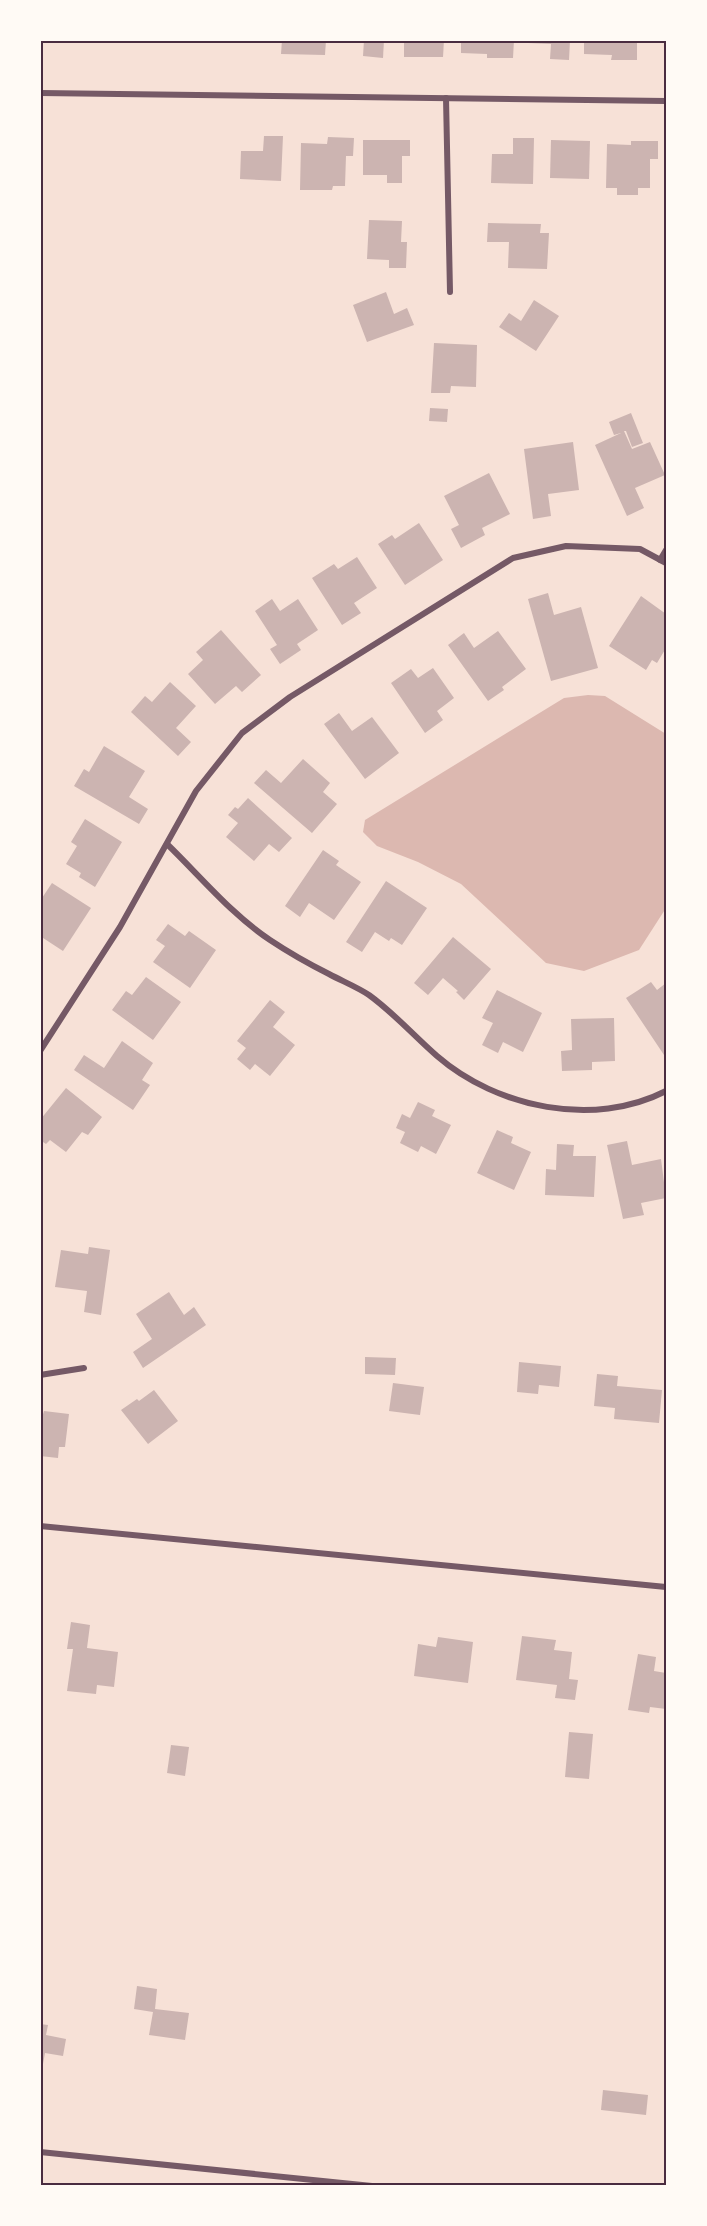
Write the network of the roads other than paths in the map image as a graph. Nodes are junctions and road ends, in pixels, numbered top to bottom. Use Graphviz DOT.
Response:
graph roads {
  1 [pos="40,93"];
  2 [pos="446,99"];
  3 [pos="666,101"];
  4 [pos="450,292"];
  5 [pos="666,550"];
  6 [pos="663,561"];
  7 [pos="167,844"];
  8 [pos="40,1051"];
  9 [pos="666,1091"];
  10 [pos="84,1368"];
  11 [pos="40,1375"];
  12 [pos="40,1526"];
  13 [pos="666,1587"];
  14 [pos="40,2152"];
  15 [pos="372,2186"];
  1 -- 2 [label="street"];
  2 -- 3 [label="street"];
  2 -- 4 [label="street"];
  5 -- 6 [label="street"];
  6 -- 7 [label="street"];
  7 -- 8 [label="street"];
  7 -- 9 [label="street"];
  10 -- 11 [label="street"];
  12 -- 13 [label="street"];
  14 -- 15 [label="street"];
}
